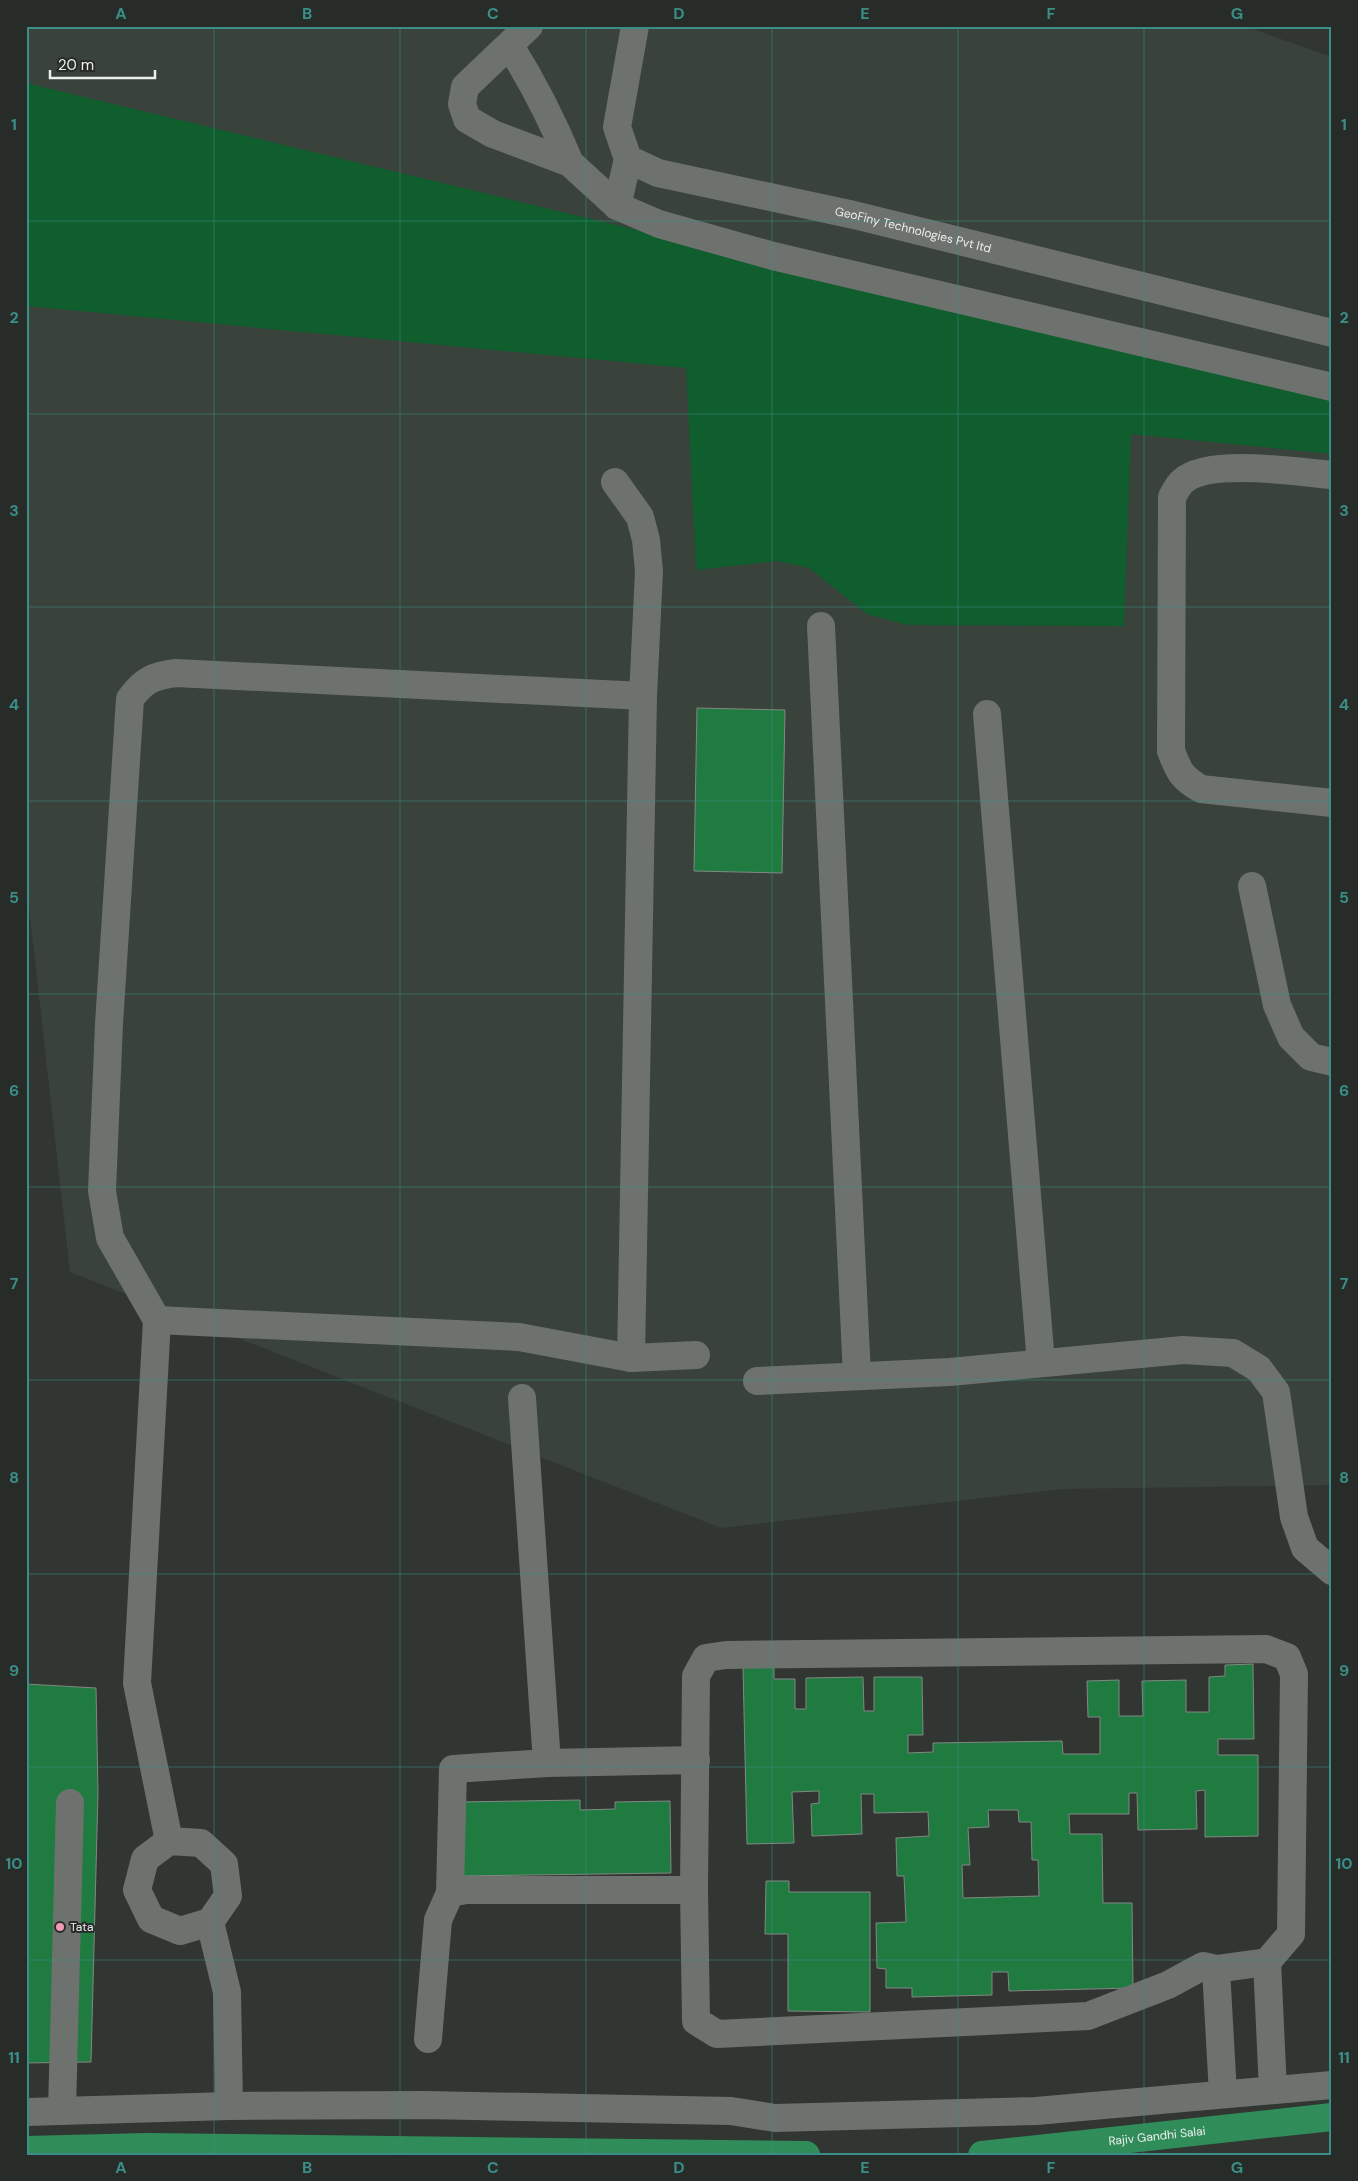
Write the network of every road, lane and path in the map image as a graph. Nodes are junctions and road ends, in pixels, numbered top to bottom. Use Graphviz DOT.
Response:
graph roads {
  1 [pos="529,26"];
  2 [pos="635,26"];
  3 [pos="510,46"];
  4 [pos="628,159"];
  5 [pos="570,163"];
  6 [pos="617,206"];
  7 [pos="1332,333"];
  8 [pos="1332,386"];
  9 [pos="1332,474"];
  10 [pos="615,482"];
  11 [pos="821,626"];
  12 [pos="644,696"];
  13 [pos="986,714"];
  14 [pos="1332,804"];
  15 [pos="1252,886"];
  16 [pos="1332,1062"];
  17 [pos="157,1320"];
  18 [pos="696,1355"];
  19 [pos="631,1358"];
  20 [pos="1041,1363"];
  21 [pos="857,1376"];
  22 [pos="757,1381"];
  23 [pos="522,1398"];
  24 [pos="1332,1571"];
  25 [pos="696,1760"];
  26 [pos="547,1763"];
  27 [pos="70,1803"];
  28 [pos="169,1841"];
  29 [pos="694,1890"];
  30 [pos="450,1892"];
  31 [pos="210,1922"];
  32 [pos="1267,1962"];
  33 [pos="1216,1969"];
  34 [pos="428,2039"];
  35 [pos="1332,2084"];
  36 [pos="1274,2090"];
  37 [pos="1223,2094"];
  38 [pos="229,2106"];
  39 [pos="62,2111"];
  40 [pos="26,2112"];
  41 [pos="1332,2117"];
  42 [pos="26,2150"];
  43 [pos="806,2155"];
  44 [pos="982,2155"];
  1 -- 3 [label="street"];
  2 -- 4 [label="street"];
  3 -- 5 [label="street"];
  3 -- 5 [label="street"];
  4 -- 6 [label="street"];
  4 -- 7 [label="street, GeoFiny Technologies Pvt ltd"];
  5 -- 6 [label="street"];
  6 -- 8 [label="street"];
  9 -- 14 [label="street"];
  10 -- 12 [label="street"];
  11 -- 21 [label="street"];
  12 -- 17 [label="street"];
  12 -- 19 [label="street"];
  13 -- 20 [label="street"];
  15 -- 16 [label="street"];
  17 -- 19 [label="street"];
  17 -- 28 [label="street"];
  18 -- 19 [label="street"];
  20 -- 21 [label="street"];
  20 -- 24 [label="street"];
  21 -- 22 [label="street"];
  23 -- 26 [label="street"];
  25 -- 26 [label="street"];
  25 -- 29 [label="street"];
  25 -- 32 [label="street"];
  26 -- 30 [label="street"];
  27 -- 39 [label="street"];
  28 -- 31 [label="street"];
  28 -- 31 [label="street"];
  29 -- 30 [label="street"];
  29 -- 33 [label="street"];
  30 -- 34 [label="street"];
  31 -- 38 [label="street"];
  32 -- 33 [label="street"];
  32 -- 36 [label="street"];
  33 -- 37 [label="street"];
  35 -- 36 [label="street"];
  36 -- 37 [label="street"];
  37 -- 38 [label="street"];
  38 -- 39 [label="street"];
  39 -- 40 [label="street"];
  41 -- 44 [label="main road, Rajiv Gandhi Salai"];
  42 -- 43 [label="main road"];
}
